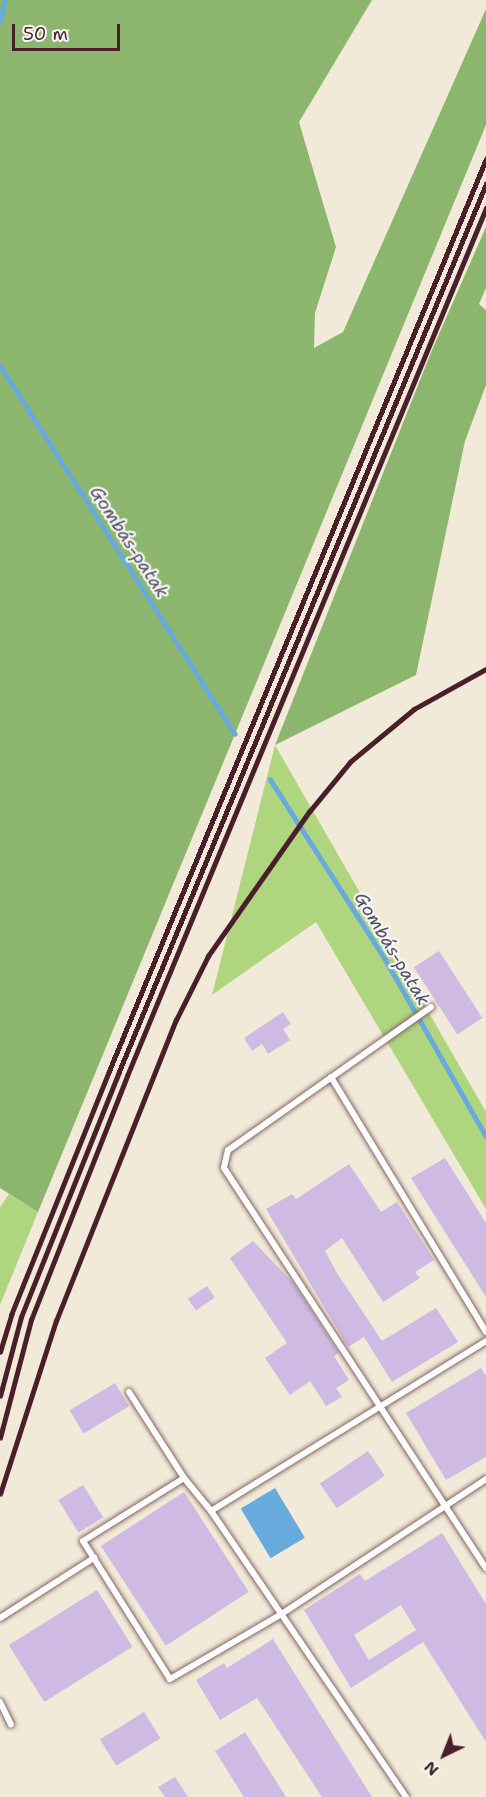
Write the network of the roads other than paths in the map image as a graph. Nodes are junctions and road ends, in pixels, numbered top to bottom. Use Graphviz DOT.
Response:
graph roads {
  1 [pos="431,1007"];
  2 [pos="331,1077"];
  3 [pos="486,1332"];
  4 [pos="486,1341"];
  5 [pos="129,1392"];
  6 [pos="381,1409"];
  7 [pos="184,1478"];
  8 [pos="486,1479"];
  9 [pos="445,1506"];
  10 [pos="211,1511"];
  11 [pos="94,1558"];
  12 [pos="486,1569"];
  13 [pos="280,1615"];
  14 [pos="0,1618"];
  15 [pos="0,1702"];
  16 [pos="11,1725"];
  17 [pos="406,1797"];
  1 -- 2 [label="lane"];
  2 -- 3 [label="lane"];
  2 -- 6 [label="lane"];
  4 -- 6 [label="lane"];
  5 -- 7 [label="lane"];
  6 -- 9 [label="lane"];
  6 -- 10 [label="lane"];
  7 -- 10 [label="lane"];
  7 -- 11 [label="lane"];
  8 -- 9 [label="lane"];
  9 -- 12 [label="lane"];
  9 -- 13 [label="lane"];
  10 -- 13 [label="lane"];
  11 -- 13 [label="lane"];
  11 -- 14 [label="lane"];
  13 -- 17 [label="lane"];
  15 -- 16 [label="lane"];
}
